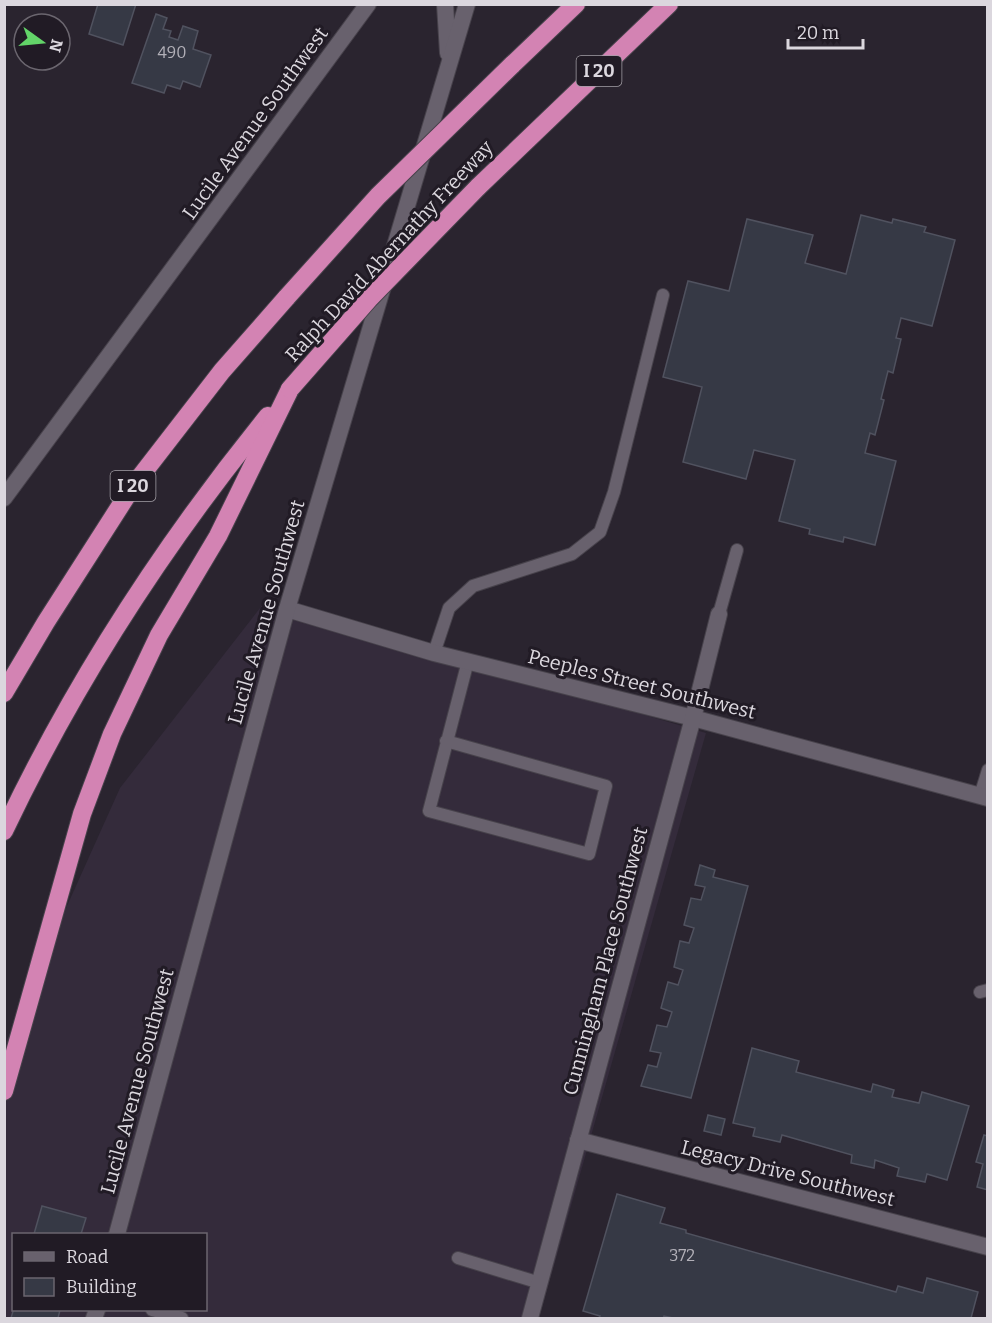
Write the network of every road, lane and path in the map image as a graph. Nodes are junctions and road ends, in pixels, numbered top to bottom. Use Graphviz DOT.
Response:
graph roads {
  1 [pos="368,4"];
  2 [pos="445,4"];
  3 [pos="467,4"];
  4 [pos="576,4"];
  5 [pos="669,4"];
  6 [pos="449,66"];
  7 [pos="663,295"];
  8 [pos="290,389"];
  9 [pos="4,498"];
  10 [pos="737,550"];
  11 [pos="287,609"];
  12 [pos="719,614"];
  13 [pos="434,653"];
  14 [pos="468,661"];
  15 [pos="4,693"];
  16 [pos="693,718"];
  17 [pos="446,741"];
  18 [pos="987,770"];
  19 [pos="984,797"];
  20 [pos="4,831"];
  21 [pos="4,1091"];
  22 [pos="578,1140"];
  23 [pos="117,1233"];
  24 [pos="987,1246"];
  25 [pos="458,1258"];
  26 [pos="540,1283"];
  27 [pos="156,1311"];
  28 [pos="182,1318"];
  29 [pos="530,1318"];
  1 -- 9 [label="street, Lucile Avenue Southwest"];
  2 -- 6 [label="street"];
  3 -- 6 [label="street, Lucile Avenue Southwest"];
  4 -- 15 [label="highway, Ralph David Abernathy Freeway / I 20, bridge"];
  5 -- 8 [label="highway, Ralph David Abernathy Freeway / I 20, bridge"];
  6 -- 11 [label="street, Lucile Avenue Southwest"];
  7 -- 13 [label="lane"];
  8 -- 20 [label="highway, Ralph David Abernathy Freeway / I 20"];
  8 -- 21 [label="highway"];
  10 -- 12 [label="lane"];
  11 -- 13 [label="street, Peeples Street Southwest"];
  11 -- 23 [label="street, Lucile Avenue Southwest"];
  12 -- 16 [label="street, Cunningham Place Southwest"];
  13 -- 14 [label="street, Peeples Street Southwest"];
  14 -- 16 [label="street, Peeples Street Southwest"];
  14 -- 17 [label="lane"];
  16 -- 19 [label="street, Peeples Street Southwest"];
  16 -- 22 [label="street, Cunningham Place Southwest"];
  17 -- 17 [label="lane"];
  18 -- 19 [label="lane"];
  22 -- 24 [label="street, Legacy Drive Southwest"];
  22 -- 26 [label="street, Cunningham Place Southwest"];
  25 -- 26 [label="lane"];
  26 -- 29 [label="street, Cunningham Place Southwest"];
  27 -- 28 [label="lane"];
}
